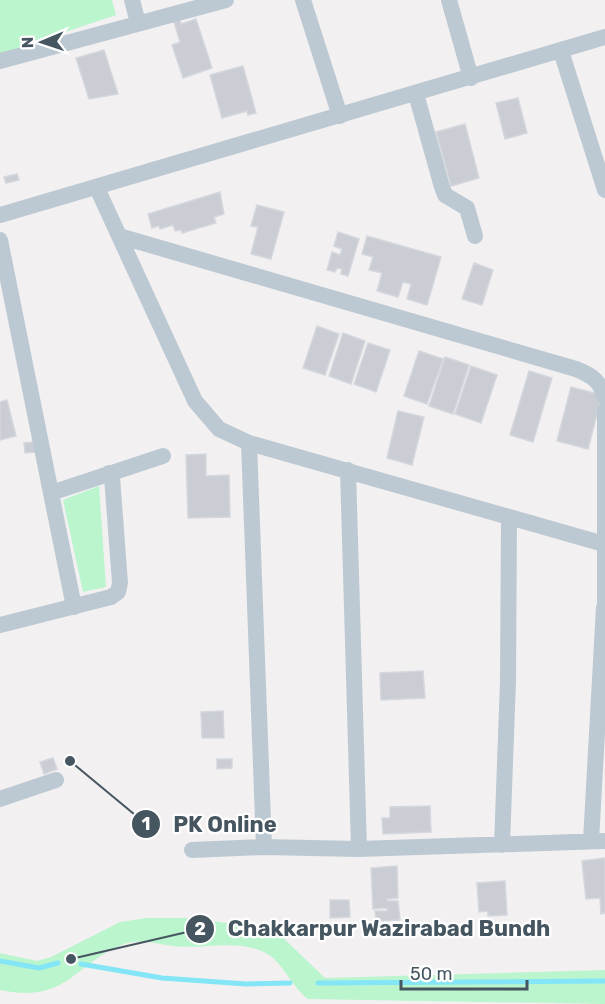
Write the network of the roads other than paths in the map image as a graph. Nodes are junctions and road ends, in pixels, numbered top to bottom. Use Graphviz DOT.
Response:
graph roads {
  1 [pos="132,0"];
  2 [pos="226,0"];
  3 [pos="303,0"];
  4 [pos="449,0"];
  5 [pos="138,22"];
  6 [pos="605,37"];
  7 [pos="561,51"];
  8 [pos="0,61"];
  9 [pos="471,78"];
  10 [pos="416,94"];
  11 [pos="340,116"];
  12 [pos="97,188"];
  13 [pos="605,190"];
  14 [pos="0,215"];
  15 [pos="119,236"];
  16 [pos="476,236"];
  17 [pos="0,240"];
  18 [pos="605,398"];
  19 [pos="605,411"];
  20 [pos="249,442"];
  21 [pos="163,456"];
  22 [pos="348,470"];
  23 [pos="109,473"];
  24 [pos="51,493"];
  25 [pos="509,518"];
  26 [pos="604,544"];
  27 [pos="74,607"];
  28 [pos="605,607"];
  29 [pos="0,625"];
  30 [pos="56,780"];
  31 [pos="0,798"];
  32 [pos="598,841"];
  33 [pos="502,846"];
  34 [pos="264,847"];
  35 [pos="359,849"];
  36 [pos="192,850"];
  1 -- 5 [label="street"];
  2 -- 5 [label="street"];
  3 -- 11 [label="street"];
  4 -- 9 [label="street"];
  5 -- 8 [label="street"];
  6 -- 7 [label="street"];
  7 -- 9 [label="street"];
  7 -- 13 [label="street"];
  9 -- 10 [label="street"];
  10 -- 11 [label="street"];
  10 -- 16 [label="street"];
  11 -- 12 [label="street"];
  12 -- 14 [label="street"];
  12 -- 15 [label="street"];
  15 -- 18 [label="street"];
  15 -- 20 [label="street"];
  17 -- 24 [label="street"];
  19 -- 26 [label="street"];
  20 -- 22 [label="street"];
  20 -- 34 [label="street"];
  21 -- 23 [label="street"];
  22 -- 25 [label="street"];
  22 -- 35 [label="street"];
  23 -- 24 [label="street"];
  23 -- 27 [label="street"];
  24 -- 27 [label="street"];
  25 -- 26 [label="street"];
  25 -- 33 [label="street"];
  26 -- 28 [label="street"];
  27 -- 29 [label="street"];
  28 -- 32 [label="street"];
  30 -- 31 [label="street"];
  32 -- 33 [label="street"];
  33 -- 35 [label="street"];
  34 -- 35 [label="street"];
  34 -- 36 [label="street"];
}
